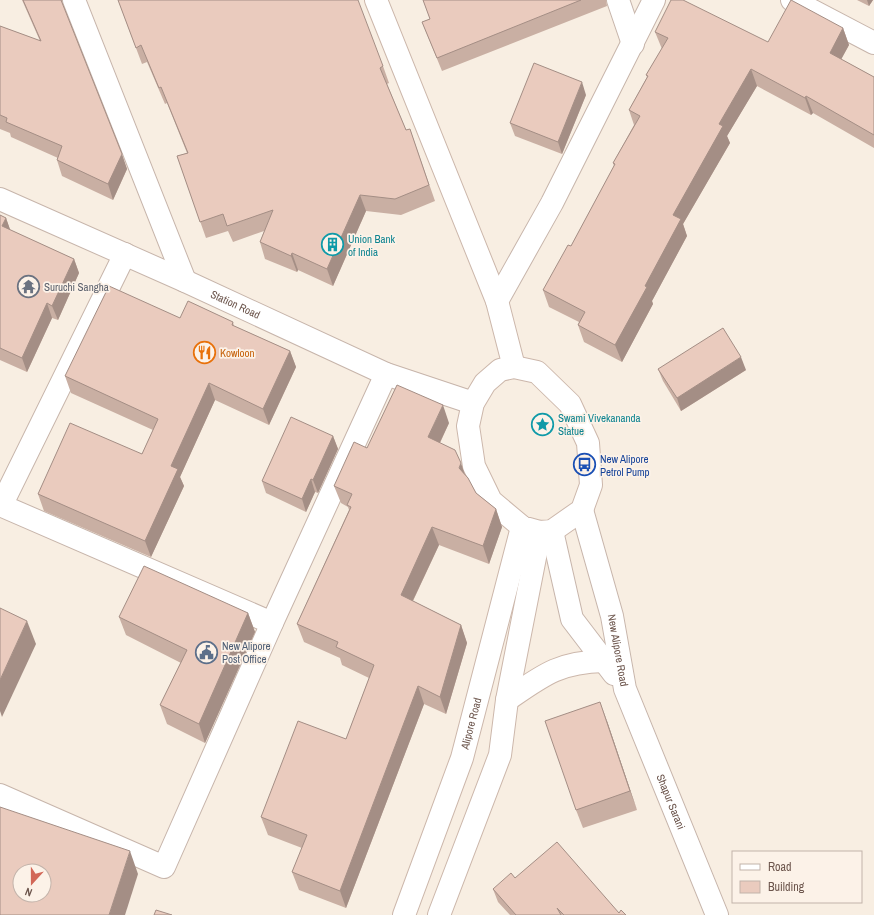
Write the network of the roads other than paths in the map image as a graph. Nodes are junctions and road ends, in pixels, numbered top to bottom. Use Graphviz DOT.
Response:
graph roads {
  1 [pos="74,0"];
  2 [pos="376,0"];
  3 [pos="618,0"];
  4 [pos="654,0"];
  5 [pos="792,0"];
  6 [pos="874,43"];
  7 [pos="632,44"];
  8 [pos="0,199"];
  9 [pos="126,254"];
  10 [pos="185,280"];
  11 [pos="497,301"];
  12 [pos="514,367"];
  13 [pos="386,374"];
  14 [pos="474,403"];
  15 [pos="0,506"];
  16 [pos="582,510"];
  17 [pos="538,530"];
  18 [pos="272,622"];
  19 [pos="604,661"];
  20 [pos="625,689"];
  21 [pos="507,700"];
  22 [pos="0,795"];
  23 [pos="404,915"];
  24 [pos="439,915"];
  25 [pos="717,915"];
  1 -- 10 [label="street"];
  2 -- 11 [label="street"];
  3 -- 7 [label="street"];
  4 -- 7 [label="street"];
  5 -- 6 [label="street"];
  7 -- 11 [label="street"];
  8 -- 9 [label="street, Station Road"];
  9 -- 10 [label="street, Station Road"];
  9 -- 15 [label="street"];
  10 -- 13 [label="street, Station Road"];
  11 -- 12 [label="street"];
  12 -- 14 [label="street"];
  12 -- 16 [label="street"];
  13 -- 14 [label="street, Station Road"];
  13 -- 18 [label="street"];
  14 -- 17 [label="street"];
  15 -- 18 [label="street"];
  16 -- 17 [label="street"];
  16 -- 20 [label="street, New Alipore Road"];
  17 -- 19 [label="street, New Alipore Road"];
  17 -- 21 [label="street"];
  17 -- 23 [label="street, Alipore Road"];
  18 -- 22 [label="street"];
  19 -- 20 [label="street, New Alipore Road"];
  19 -- 21 [label="street"];
  20 -- 25 [label="street, Shapur Sarani"];
  21 -- 24 [label="street"];
}
